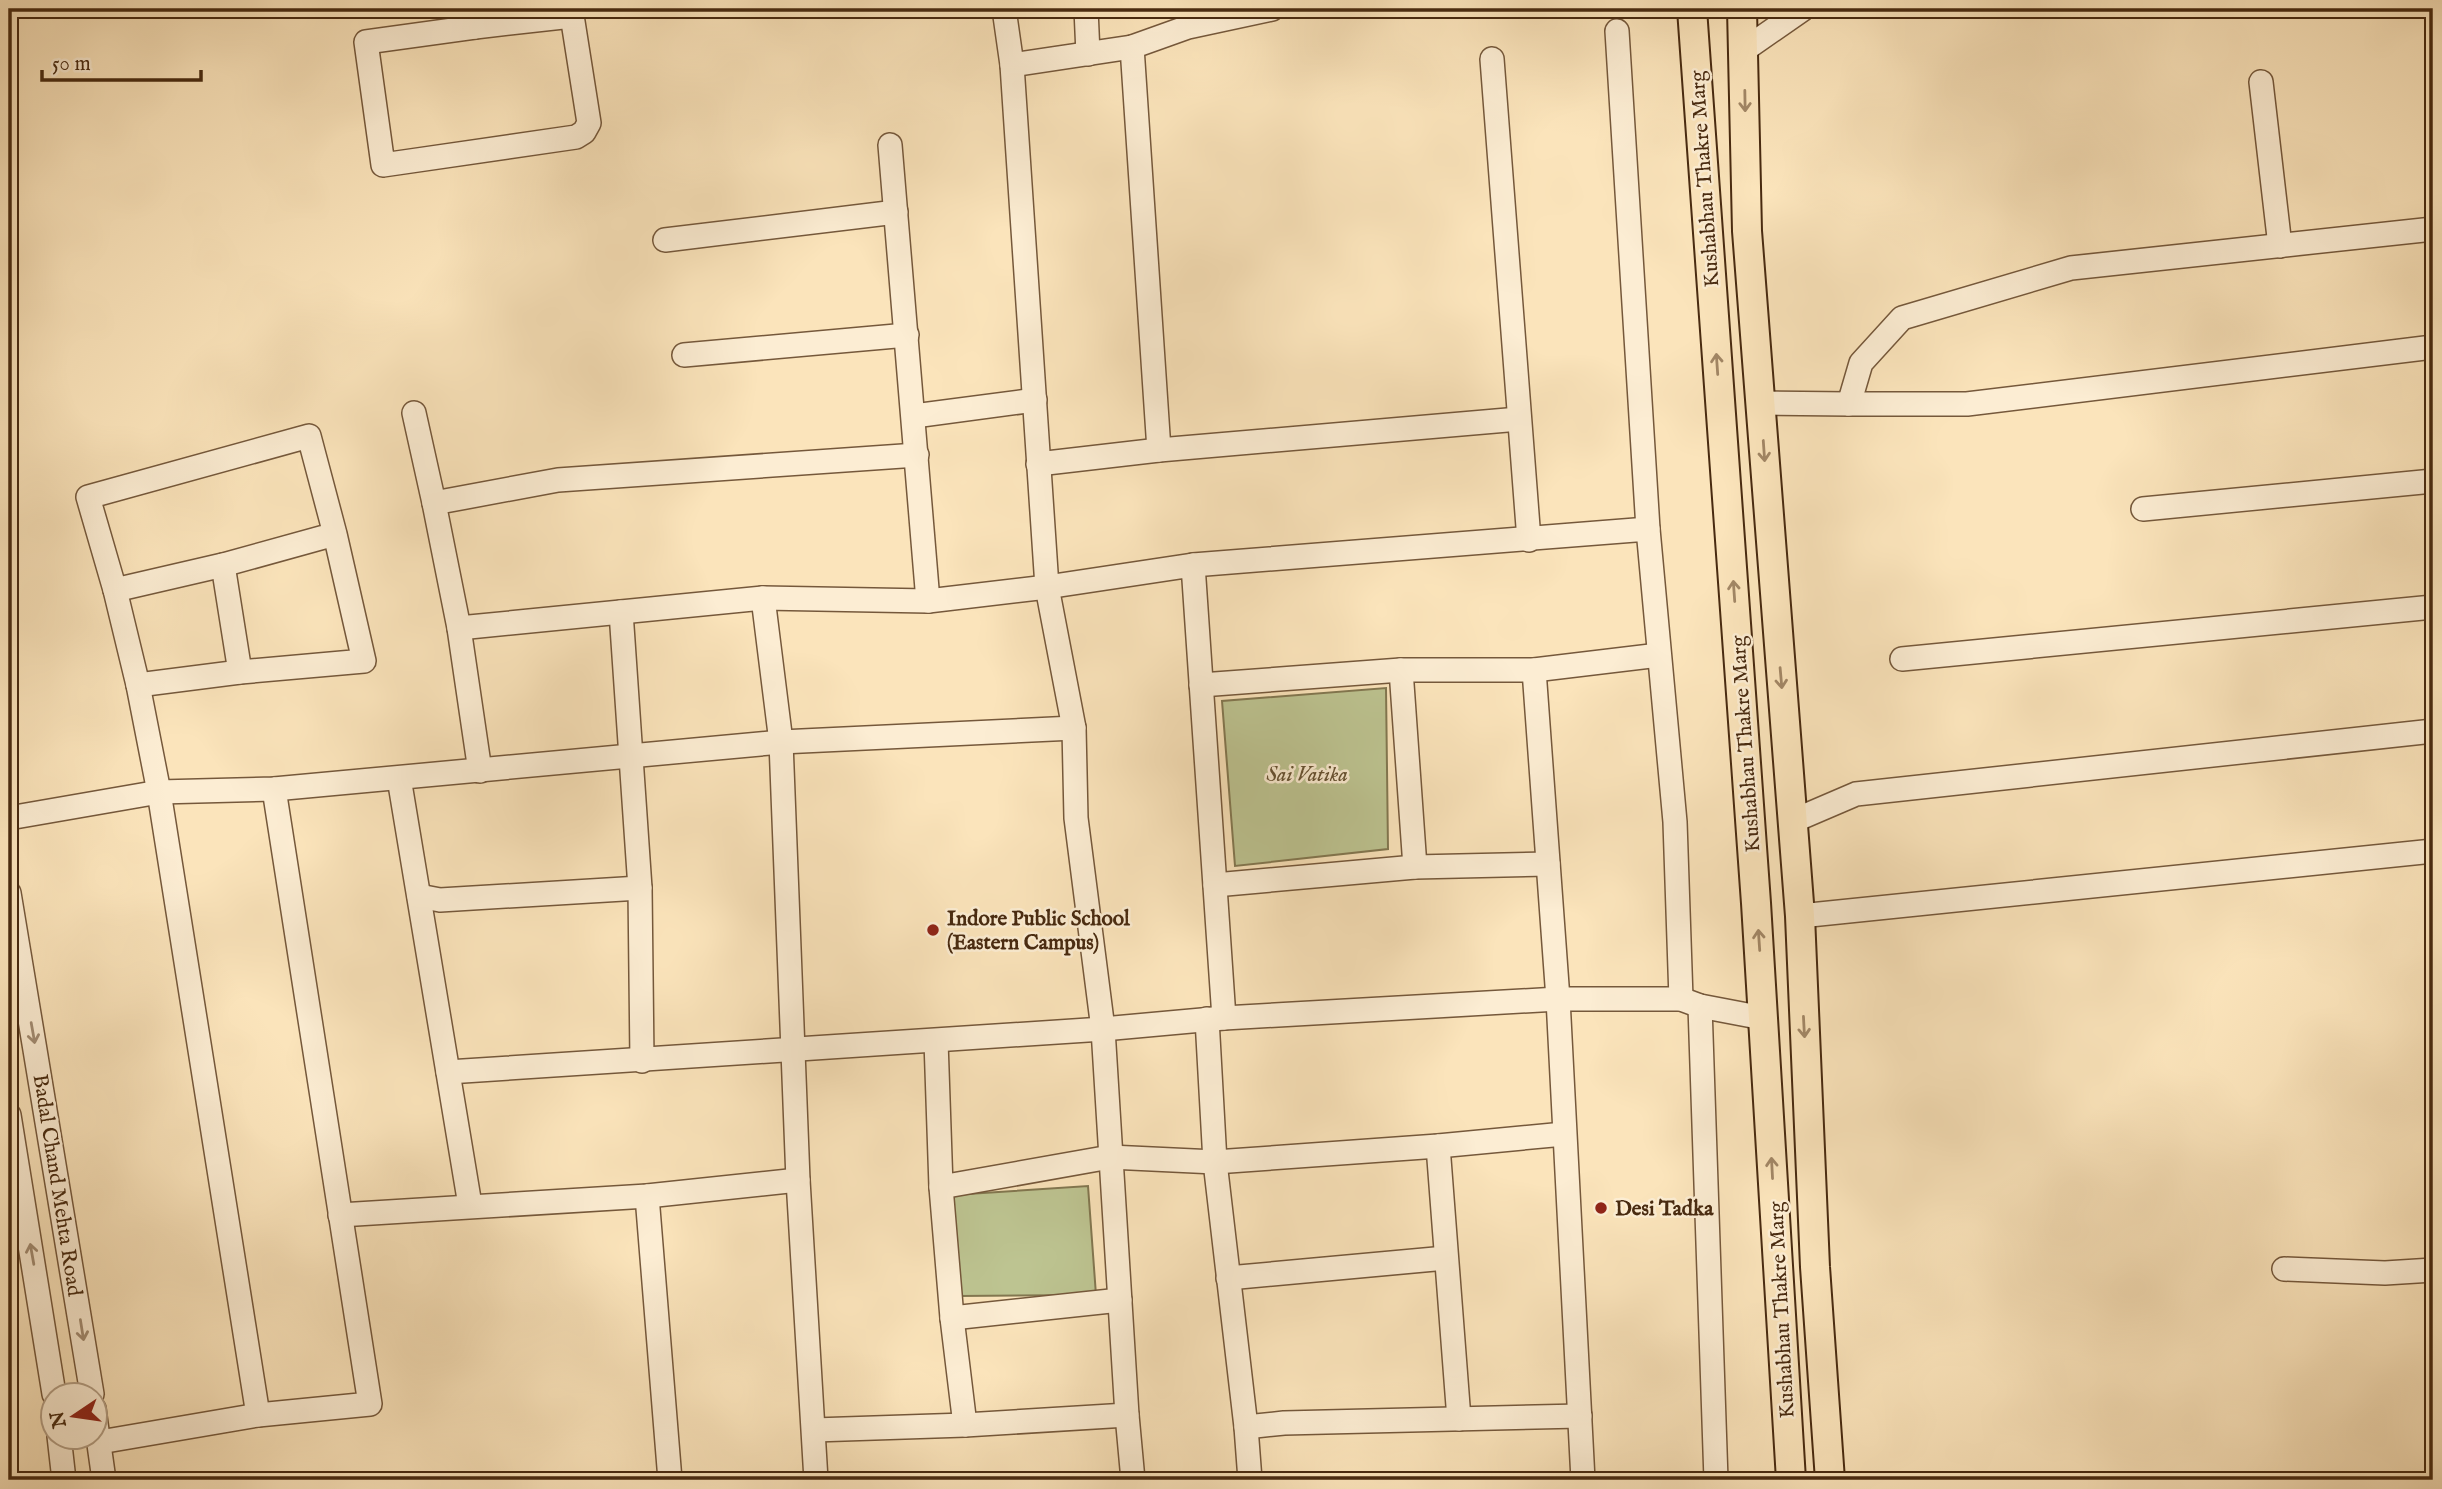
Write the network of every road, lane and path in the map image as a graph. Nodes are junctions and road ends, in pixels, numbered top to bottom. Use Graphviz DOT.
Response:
graph roads {
  1 [pos="1004,9"];
  2 [pos="1086,9"];
  3 [pos="1272,9"];
  4 [pos="1692,9"];
  5 [pos="1742,9"];
  6 [pos="1802,9"];
  7 [pos="572,13"];
  8 [pos="474,18"];
  9 [pos="1187,18"];
  10 [pos="1617,31"];
  11 [pos="1132,47"];
  12 [pos="1744,50"];
  13 [pos="1088,54"];
  14 [pos="1492,59"];
  15 [pos="1012,65"];
  16 [pos="2261,82"];
  17 [pos="890,145"];
  18 [pos="896,212"];
  19 [pos="2433,229"];
  20 [pos="664,240"];
  21 [pos="2280,246"];
  22 [pos="907,335"];
  23 [pos="2433,347"];
  24 [pos="684,355"];
  25 [pos="1035,400"];
  26 [pos="1760,403"];
  27 [pos="1849,404"];
  28 [pos="414,413"];
  29 [pos="914,416"];
  30 [pos="1520,419"];
  31 [pos="1159,450"];
  32 [pos="917,455"];
  33 [pos="1038,464"];
  34 [pos="2433,481"];
  35 [pos="434,503"];
  36 [pos="2143,509"];
  37 [pos="1648,529"];
  38 [pos="334,534"];
  39 [pos="1529,540"];
  40 [pos="223,565"];
  41 [pos="1193,565"];
  42 [pos="1046,587"];
  43 [pos="115,590"];
  44 [pos="763,598"];
  45 [pos="928,601"];
  46 [pos="2433,607"];
  47 [pos="621,612"];
  48 [pos="459,628"];
  49 [pos="1659,655"];
  50 [pos="1902,659"];
  51 [pos="1401,670"];
  52 [pos="1534,670"];
  53 [pos="240,672"];
  54 [pos="138,685"];
  55 [pos="1201,685"];
  56 [pos="1074,728"];
  57 [pos="2433,731"];
  58 [pos="780,742"];
  59 [pos="631,755"];
  60 [pos="480,771"];
  61 [pos="399,778"];
  62 [pos="274,789"];
  63 [pos="159,792"];
  64 [pos="9,818"];
  65 [pos="1793,821"];
  66 [pos="2433,850"];
  67 [pos="1548,864"];
  68 [pos="1415,867"];
  69 [pos="1215,885"];
  70 [pos="640,888"];
  71 [pos="9,894"];
  72 [pos="419,896"];
  73 [pos="1800,916"];
  74 [pos="1558,999"];
  75 [pos="1690,1002"];
  76 [pos="1763,1018"];
  77 [pos="1216,1019"];
  78 [pos="1103,1029"];
  79 [pos="936,1041"];
  80 [pos="793,1048"];
  81 [pos="642,1061"];
  82 [pos="448,1072"];
  83 [pos="9,1115"];
  84 [pos="1564,1134"];
  85 [pos="1438,1146"];
  86 [pos="1111,1157"];
  87 [pos="1214,1162"];
  88 [pos="798,1180"];
  89 [pos="941,1187"];
  90 [pos="647,1196"];
  91 [pos="470,1205"];
  92 [pos="340,1214"];
  93 [pos="1446,1258"];
  94 [pos="2284,1269"];
  95 [pos="2433,1270"];
  96 [pos="1228,1278"];
  97 [pos="1120,1300"];
  98 [pos="952,1318"];
  99 [pos="52,1380"];
  100 [pos="90,1380"];
  101 [pos="258,1415"];
  102 [pos="1127,1415"];
  103 [pos="1580,1416"];
  104 [pos="1459,1419"];
  105 [pos="965,1425"];
  106 [pos="1246,1427"];
  107 [pos="814,1430"];
  108 [pos="108,1441"];
  109 [pos="61,1450"];
  110 [pos="101,1450"];
  111 [pos="64,1480"];
  112 [pos="104,1480"];
  113 [pos="670,1480"];
  114 [pos="816,1480"];
  115 [pos="1133,1480"];
  116 [pos="1250,1480"];
  117 [pos="1583,1480"];
  118 [pos="1716,1480"];
  119 [pos="1791,1480"];
  120 [pos="1830,1480"];
  1 -- 15 [label="street"];
  2 -- 13 [label="street"];
  3 -- 9 [label="street"];
  76 -- 4 [label="main road, Kushabhau Thakre Marg, one-way"];
  5 -- 12 [label="main road, Kushabhau Thakre Marg"];
  6 -- 12 [label="street"];
  7 -- 8 [label="street"];
  7 -- 8 [label="street"];
  9 -- 11 [label="street"];
  10 -- 37 [label="street"];
  11 -- 13 [label="street"];
  11 -- 31 [label="street"];
  12 -- 26 [label="main road, Kushabhau Thakre Marg, one-way"];
  13 -- 15 [label="street"];
  14 -- 30 [label="street"];
  15 -- 25 [label="street"];
  16 -- 21 [label="street"];
  17 -- 18 [label="street"];
  18 -- 20 [label="street"];
  18 -- 22 [label="street"];
  19 -- 21 [label="street"];
  21 -- 27 [label="street"];
  22 -- 24 [label="street"];
  22 -- 29 [label="street"];
  23 -- 27 [label="street"];
  25 -- 29 [label="street"];
  25 -- 33 [label="street"];
  26 -- 27 [label="street"];
  26 -- 65 [label="main road, Kushabhau Thakre Marg, one-way"];
  28 -- 35 [label="street"];
  29 -- 32 [label="street"];
  30 -- 31 [label="street"];
  30 -- 39 [label="street"];
  31 -- 33 [label="street"];
  32 -- 35 [label="street"];
  32 -- 45 [label="street"];
  33 -- 42 [label="street"];
  34 -- 36 [label="street"];
  35 -- 48 [label="street"];
  37 -- 39 [label="street"];
  37 -- 49 [label="street"];
  38 -- 40 [label="street"];
  38 -- 43 [label="street"];
  38 -- 53 [label="street"];
  39 -- 41 [label="street"];
  40 -- 43 [label="street"];
  40 -- 53 [label="street"];
  41 -- 42 [label="street"];
  41 -- 55 [label="street"];
  42 -- 45 [label="street"];
  42 -- 56 [label="street"];
  43 -- 54 [label="street"];
  44 -- 45 [label="street"];
  44 -- 47 [label="street"];
  44 -- 58 [label="street"];
  46 -- 50 [label="street"];
  47 -- 48 [label="street"];
  47 -- 59 [label="street"];
  48 -- 60 [label="street"];
  49 -- 52 [label="street"];
  49 -- 75 [label="street"];
  51 -- 52 [label="street"];
  51 -- 55 [label="street"];
  51 -- 68 [label="street"];
  52 -- 67 [label="street"];
  53 -- 54 [label="street"];
  54 -- 63 [label="street"];
  55 -- 69 [label="street"];
  56 -- 58 [label="street"];
  56 -- 78 [label="street"];
  57 -- 65 [label="street"];
  58 -- 59 [label="street"];
  58 -- 80 [label="street"];
  59 -- 60 [label="street"];
  59 -- 70 [label="street"];
  60 -- 61 [label="street"];
  61 -- 62 [label="street"];
  61 -- 72 [label="street"];
  62 -- 63 [label="street"];
  62 -- 92 [label="street"];
  63 -- 64 [label="street"];
  63 -- 101 [label="street"];
  65 -- 73 [label="main road, Kushabhau Thakre Marg"];
  66 -- 73 [label="street"];
  67 -- 68 [label="street"];
  67 -- 74 [label="street"];
  68 -- 69 [label="street"];
  69 -- 77 [label="street"];
  70 -- 72 [label="street"];
  70 -- 81 [label="street"];
  71 -- 100 [label="street, Badal Chand Mehta Road, one-way"];
  72 -- 82 [label="street"];
  73 -- 120 [label="main road, Kushabhau Thakre Marg, one-way"];
  74 -- 75 [label="street"];
  74 -- 77 [label="street"];
  74 -- 84 [label="street"];
  75 -- 76 [label="street"];
  75 -- 118 [label="street"];
  119 -- 76 [label="main road, Kushabhau Thakre Marg, one-way"];
  77 -- 78 [label="street"];
  77 -- 87 [label="street"];
  78 -- 79 [label="street"];
  78 -- 86 [label="street"];
  79 -- 80 [label="street"];
  79 -- 89 [label="street"];
  80 -- 81 [label="street"];
  80 -- 88 [label="street"];
  81 -- 82 [label="street"];
  82 -- 91 [label="street"];
  99 -- 83 [label="street, one-way"];
  84 -- 85 [label="street"];
  84 -- 103 [label="street"];
  85 -- 87 [label="street"];
  85 -- 93 [label="street"];
  86 -- 87 [label="street"];
  86 -- 89 [label="street"];
  86 -- 97 [label="street"];
  87 -- 96 [label="street"];
  88 -- 90 [label="street"];
  88 -- 107 [label="street"];
  89 -- 98 [label="street"];
  90 -- 91 [label="street"];
  90 -- 113 [label="street"];
  91 -- 92 [label="street"];
  92 -- 101 [label="street"];
  93 -- 96 [label="street"];
  93 -- 104 [label="street"];
  94 -- 95 [label="street"];
  96 -- 106 [label="street"];
  97 -- 98 [label="street"];
  97 -- 102 [label="street"];
  98 -- 105 [label="street"];
  101 -- 108 [label="street"];
  102 -- 105 [label="street"];
  102 -- 115 [label="street"];
  103 -- 104 [label="street"];
  103 -- 117 [label="street"];
  104 -- 106 [label="street"];
  105 -- 107 [label="street"];
  106 -- 116 [label="street"];
  107 -- 114 [label="street"];
  109 -- 111 [label="street"];
  110 -- 112 [label="street"];
}
